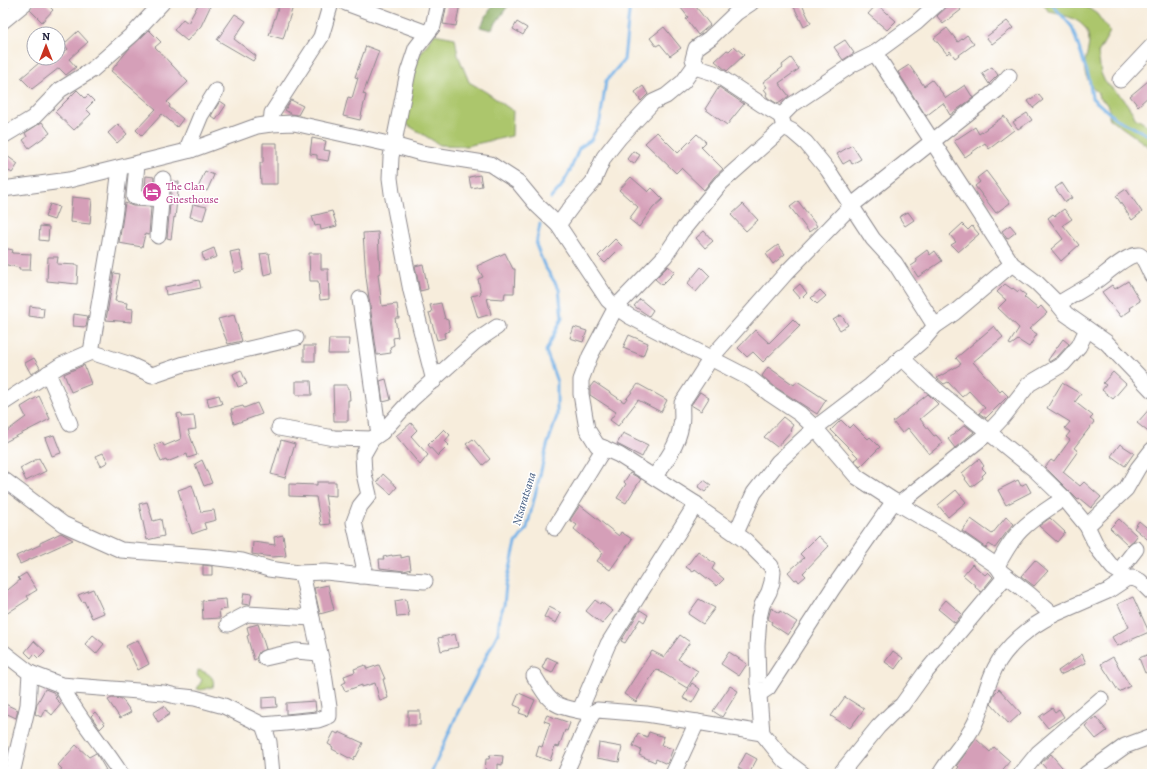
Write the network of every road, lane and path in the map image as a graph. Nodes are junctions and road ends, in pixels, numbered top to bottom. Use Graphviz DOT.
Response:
graph roads {
  1 [pos="25,3"];
  2 [pos="162,3"];
  3 [pos="331,3"];
  4 [pos="346,3"];
  5 [pos="438,3"];
  6 [pos="751,3"];
  7 [pos="938,3"];
  8 [pos="3,21"];
  9 [pos="428,33"];
  10 [pos="1152,46"];
  11 [pos="874,53"];
  12 [pos="696,64"];
  13 [pos="1009,76"];
  14 [pos="1120,80"];
  15 [pos="216,91"];
  16 [pos="783,121"];
  17 [pos="271,124"];
  18 [pos="3,136"];
  19 [pos="933,141"];
  20 [pos="393,145"];
  21 [pos="191,150"];
  22 [pos="137,164"];
  23 [pos="120,168"];
  24 [pos="163,179"];
  25 [pos="3,189"];
  26 [pos="161,199"];
  27 [pos="851,206"];
  28 [pos="558,225"];
  29 [pos="158,236"];
  30 [pos="1012,264"];
  31 [pos="1152,276"];
  32 [pos="360,299"];
  33 [pos="1058,304"];
  34 [pos="616,307"];
  35 [pos="936,326"];
  36 [pos="496,327"];
  37 [pos="1087,329"];
  38 [pos="296,338"];
  39 [pos="91,352"];
  40 [pos="902,357"];
  41 [pos="711,358"];
  42 [pos="48,373"];
  43 [pos="434,380"];
  44 [pos="1152,390"];
  45 [pos="3,403"];
  46 [pos="70,424"];
  47 [pos="279,428"];
  48 [pos="815,428"];
  49 [pos="988,433"];
  50 [pos="377,436"];
  51 [pos="604,448"];
  52 [pos="1152,450"];
  53 [pos="654,477"];
  54 [pos="3,479"];
  55 [pos="1064,498"];
  56 [pos="897,503"];
  57 [pos="696,504"];
  58 [pos="1087,526"];
  59 [pos="555,528"];
  60 [pos="736,533"];
  61 [pos="1136,549"];
  62 [pos="1001,571"];
  63 [pos="302,574"];
  64 [pos="1123,575"];
  65 [pos="361,576"];
  66 [pos="425,581"];
  67 [pos="1152,593"];
  68 [pos="1053,615"];
  69 [pos="312,618"];
  70 [pos="228,624"];
  71 [pos="3,652"];
  72 [pos="319,653"];
  73 [pos="265,658"];
  74 [pos="30,673"];
  75 [pos="534,676"];
  76 [pos="61,684"];
  77 [pos="759,694"];
  78 [pos="1101,699"];
  79 [pos="586,712"];
  80 [pos="697,722"];
  81 [pos="263,725"];
  82 [pos="762,733"];
  83 [pos="1152,736"];
  84 [pos="12,774"];
  85 [pos="121,774"];
  86 [pos="272,774"];
  87 [pos="565,774"];
  88 [pos="673,774"];
  89 [pos="803,774"];
  90 [pos="840,774"];
  91 [pos="940,774"];
  92 [pos="1021,774"];
  93 [pos="1086,774"];
  1 -- 8 [label="street"];
  2 -- 18 [label="street"];
  3 -- 17 [label="street"];
  4 -- 9 [label="street"];
  5 -- 9 [label="street"];
  6 -- 12 [label="street"];
  7 -- 11 [label="street"];
  9 -- 20 [label="street"];
  10 -- 14 [label="street"];
  11 -- 16 [label="street"];
  11 -- 19 [label="street"];
  12 -- 16 [label="street"];
  12 -- 28 [label="street"];
  13 -- 19 [label="street"];
  15 -- 21 [label="street"];
  16 -- 27 [label="street"];
  16 -- 34 [label="street"];
  17 -- 20 [label="street"];
  17 -- 21 [label="street"];
  19 -- 27 [label="street"];
  19 -- 30 [label="street"];
  20 -- 28 [label="street"];
  20 -- 43 [label="street"];
  21 -- 22 [label="street"];
  22 -- 23 [label="street"];
  22 -- 26 [label="street"];
  23 -- 25 [label="street"];
  23 -- 39 [label="street"];
  24 -- 26 [label="street"];
  26 -- 29 [label="street"];
  27 -- 35 [label="street"];
  27 -- 41 [label="street"];
  28 -- 34 [label="street"];
  30 -- 33 [label="street"];
  30 -- 35 [label="street"];
  31 -- 33 [label="street"];
  32 -- 50 [label="street"];
  33 -- 37 [label="street"];
  34 -- 41 [label="street"];
  34 -- 51 [label="street"];
  35 -- 40 [label="street"];
  36 -- 43 [label="street"];
  37 -- 44 [label="street"];
  37 -- 49 [label="street"];
  38 -- 39 [label="street"];
  39 -- 42 [label="street"];
  40 -- 48 [label="street"];
  40 -- 49 [label="street"];
  41 -- 48 [label="street"];
  41 -- 53 [label="street"];
  42 -- 45 [label="street"];
  42 -- 46 [label="street"];
  43 -- 50 [label="street"];
  47 -- 50 [label="street"];
  48 -- 56 [label="street"];
  48 -- 60 [label="street"];
  49 -- 55 [label="street"];
  49 -- 56 [label="street"];
  50 -- 65 [label="street"];
  51 -- 53 [label="street"];
  51 -- 59 [label="street"];
  52 -- 58 [label="street"];
  53 -- 57 [label="street"];
  54 -- 63 [label="street"];
  55 -- 58 [label="street"];
  55 -- 62 [label="street"];
  56 -- 62 [label="street"];
  56 -- 77 [label="street"];
  57 -- 60 [label="street"];
  57 -- 79 [label="street"];
  58 -- 64 [label="street"];
  60 -- 77 [label="street"];
  61 -- 64 [label="street"];
  62 -- 68 [label="street"];
  62 -- 90 [label="street"];
  63 -- 65 [label="street"];
  63 -- 69 [label="street"];
  64 -- 67 [label="street"];
  64 -- 68 [label="street"];
  65 -- 66 [label="street"];
  68 -- 91 [label="street"];
  69 -- 70 [label="street"];
  69 -- 72 [label="street"];
  71 -- 74 [label="street"];
  72 -- 73 [label="street"];
  72 -- 81 [label="street"];
  74 -- 76 [label="street"];
  74 -- 84 [label="street"];
  75 -- 79 [label="street"];
  76 -- 81 [label="street"];
  76 -- 85 [label="street"];
  77 -- 82 [label="street"];
  78 -- 92 [label="street"];
  79 -- 80 [label="street"];
  79 -- 87 [label="street"];
  80 -- 82 [label="street"];
  80 -- 88 [label="street"];
  81 -- 86 [label="street"];
  82 -- 89 [label="street"];
  83 -- 93 [label="street"];
}
